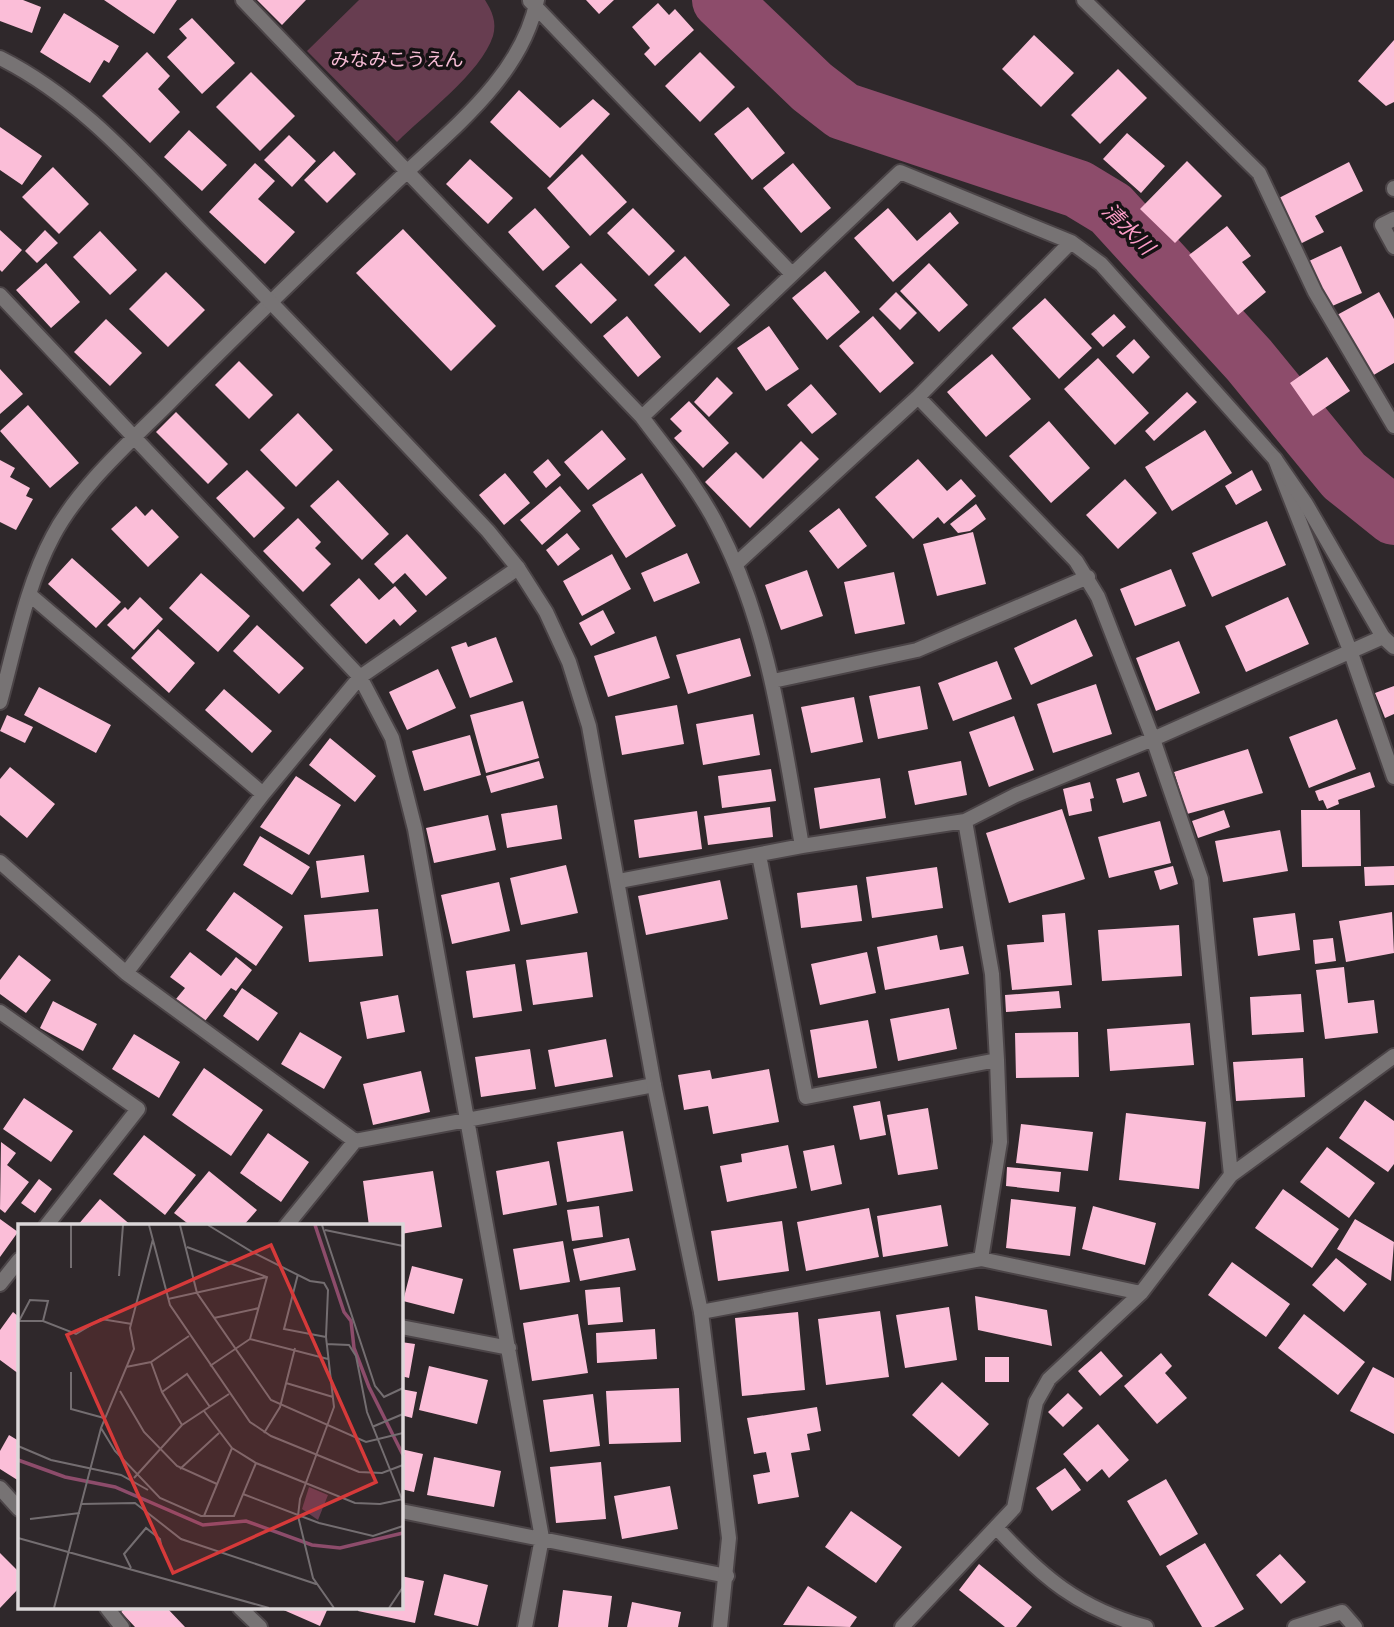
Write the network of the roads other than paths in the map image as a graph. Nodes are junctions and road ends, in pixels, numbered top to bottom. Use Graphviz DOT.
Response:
graph roads {
  1 [pos="243,0"];
  2 [pos="1084,0"];
  3 [pos="534,2"];
  4 [pos="0,58"];
  5 [pos="407,171"];
  6 [pos="1394,219"];
  7 [pos="1071,242"];
  8 [pos="1394,247"];
  9 [pos="791,273"];
  10 [pos="0,295"];
  11 [pos="270,301"];
  12 [pos="918,397"];
  13 [pos="642,417"];
  14 [pos="1394,426"];
  15 [pos="133,439"];
  16 [pos="1275,459"];
  17 [pos="736,564"];
  18 [pos="518,568"];
  19 [pos="1088,577"];
  20 [pos="30,596"];
  21 [pos="1389,642"];
  22 [pos="1351,653"];
  23 [pos="360,677"];
  24 [pos="773,681"];
  25 [pos="0,702"];
  26 [pos="1153,739"];
  27 [pos="1394,777"];
  28 [pos="263,794"];
  29 [pos="965,821"];
  30 [pos="803,846"];
  31 [pos="759,855"];
  32 [pos="0,862"];
  33 [pos="619,881"];
  34 [pos="126,973"];
  35 [pos="0,1012"];
  36 [pos="997,1060"];
  37 [pos="1393,1060"];
  38 [pos="654,1085"];
  39 [pos="465,1119"];
  40 [pos="355,1141"];
  41 [pos="1230,1175"];
  42 [pos="48,1224"];
  43 [pos="288,1224"];
  44 [pos="981,1259"];
  45 [pos="18,1261"];
  46 [pos="0,1284"];
  47 [pos="1141,1293"];
  48 [pos="701,1312"];
  49 [pos="402,1326"];
  50 [pos="509,1348"];
  51 [pos="0,1488"];
  52 [pos="18,1508"];
  53 [pos="402,1511"];
  54 [pos="996,1527"];
  55 [pos="542,1538"];
  56 [pos="727,1576"];
  57 [pos="109,1610"];
  58 [pos="242,1610"];
  59 [pos="122,1627"];
  60 [pos="260,1627"];
  61 [pos="525,1627"];
  62 [pos="720,1627"];
  63 [pos="902,1627"];
  64 [pos="1146,1627"];
  65 [pos="1295,1627"];
  66 [pos="1355,1627"];
  1 -- 5 [label="street"];
  2 -- 14 [label="street"];
  3 -- 5 [label="street"];
  3 -- 9 [label="street"];
  4 -- 11 [label="street"];
  5 -- 11 [label="street"];
  5 -- 13 [label="street"];
  6 -- 8 [label="street"];
  7 -- 9 [label="street"];
  7 -- 12 [label="street"];
  7 -- 16 [label="street"];
  9 -- 13 [label="street"];
  10 -- 15 [label="street"];
  11 -- 15 [label="street"];
  11 -- 18 [label="street"];
  12 -- 17 [label="street"];
  12 -- 19 [label="street"];
  13 -- 17 [label="street"];
  15 -- 20 [label="street"];
  15 -- 23 [label="street"];
  16 -- 21 [label="street"];
  16 -- 22 [label="street"];
  17 -- 24 [label="street"];
  18 -- 23 [label="street"];
  18 -- 33 [label="street"];
  19 -- 24 [label="street"];
  19 -- 26 [label="street"];
  20 -- 25 [label="street"];
  20 -- 28 [label="street"];
  21 -- 22 [label="street"];
  22 -- 26 [label="street"];
  22 -- 27 [label="street"];
  23 -- 28 [label="street"];
  23 -- 39 [label="street"];
  24 -- 30 [label="street"];
  26 -- 29 [label="street"];
  26 -- 41 [label="street"];
  28 -- 34 [label="street"];
  29 -- 30 [label="street"];
  29 -- 36 [label="street"];
  30 -- 31 [label="street"];
  31 -- 33 [label="street"];
  31 -- 36 [label="street"];
  32 -- 34 [label="street"];
  33 -- 38 [label="street"];
  34 -- 40 [label="street"];
  35 -- 42 [label="street"];
  36 -- 44 [label="street"];
  37 -- 41 [label="street"];
  38 -- 39 [label="street"];
  38 -- 48 [label="street"];
  39 -- 40 [label="street"];
  39 -- 50 [label="street"];
  40 -- 43 [label="street"];
  41 -- 47 [label="street"];
  44 -- 47 [label="street"];
  44 -- 48 [label="street"];
  45 -- 46 [label="street"];
  47 -- 54 [label="street"];
  48 -- 56 [label="street"];
  49 -- 50 [label="street"];
  50 -- 55 [label="street"];
  51 -- 52 [label="street"];
  53 -- 55 [label="street"];
  54 -- 63 [label="street"];
  54 -- 64 [label="street"];
  55 -- 56 [label="street"];
  55 -- 61 [label="street"];
  56 -- 62 [label="street"];
  57 -- 59 [label="street"];
  58 -- 60 [label="street"];
  65 -- 66 [label="street"];
}
